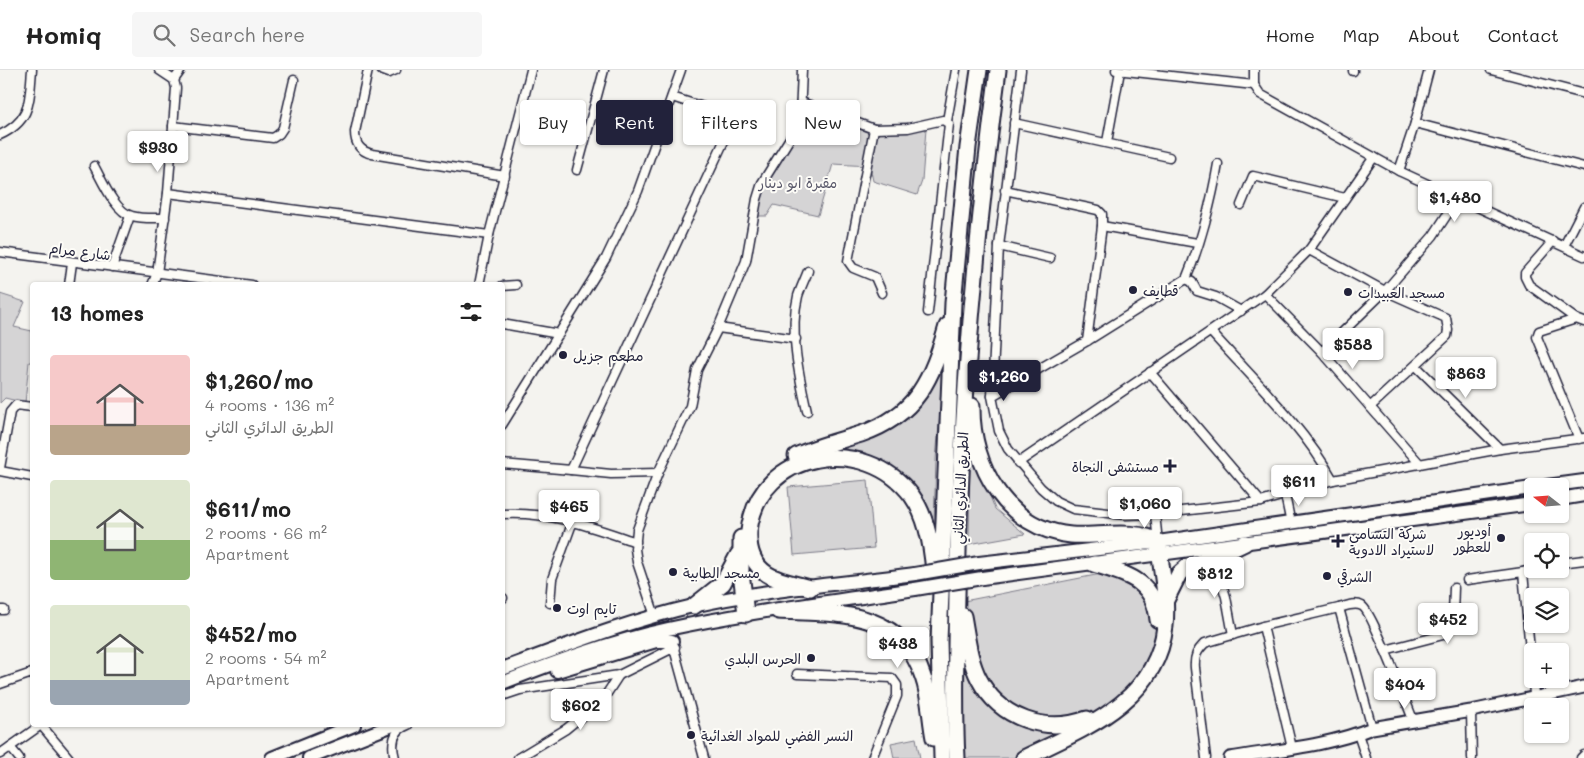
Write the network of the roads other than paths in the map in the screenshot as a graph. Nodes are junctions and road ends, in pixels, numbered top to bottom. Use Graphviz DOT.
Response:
graph roads {
  1 [pos="32,70"];
  2 [pos="159,70"];
  3 [pos="182,70"];
  4 [pos="368,70"];
  5 [pos="381,70"];
  6 [pos="396,70"];
  7 [pos="531,70"];
  8 [pos="604,70"];
  9 [pos="681,70"];
  10 [pos="802,70"];
  11 [pos="956,70"];
  12 [pos="979,70"];
  13 [pos="998,70"];
  14 [pos="1021,70"];
  15 [pos="1116,70"];
  16 [pos="1254,70"];
  17 [pos="1429,70"];
  18 [pos="1491,70"];
  19 [pos="1120,71"];
  20 [pos="174,80"];
  21 [pos="294,80"];
  22 [pos="1254,86"];
  23 [pos="1584,94"];
  24 [pos="672,97"];
  25 [pos="801,100"];
  26 [pos="947,121"];
  27 [pos="1014,123"];
  28 [pos="1415,123"];
  29 [pos="860,124"];
  30 [pos="173,126"];
  31 [pos="874,129"];
  32 [pos="0,135"];
  33 [pos="1107,142"];
  34 [pos="786,144"];
  35 [pos="1169,157"];
  36 [pos="1374,157"];
  37 [pos="1218,164"];
  38 [pos="94,166"];
  39 [pos="1584,168"];
  40 [pos="577,170"];
  41 [pos="1399,171"];
  42 [pos="505,176"];
  43 [pos="1004,190"];
  44 [pos="168,193"];
  45 [pos="1345,198"];
  46 [pos="1458,198"];
  47 [pos="1241,205"];
  48 [pos="1584,207"];
  49 [pos="130,216"];
  50 [pos="165,218"];
  51 [pos="1102,226"];
  52 [pos="489,235"];
  53 [pos="1553,241"];
  54 [pos="1197,243"];
  55 [pos="999,246"];
  56 [pos="1564,246"];
  57 [pos="1309,250"];
  58 [pos="0,252"];
  59 [pos="1584,256"];
  60 [pos="1050,258"];
  61 [pos="72,262"];
  62 [pos="112,267"];
  63 [pos="808,271"];
  64 [pos="157,273"];
  65 [pos="1186,279"];
  66 [pos="69,282"];
  67 [pos="153,282"];
  68 [pos="226,282"];
  69 [pos="480,282"];
  70 [pos="516,285"];
  71 [pos="505,286"];
  72 [pos="1385,291"];
  73 [pos="882,293"];
  74 [pos="1265,294"];
  75 [pos="953,303"];
  76 [pos="1241,311"];
  77 [pos="928,312"];
  78 [pos="970,312"];
  79 [pos="1576,319"];
  80 [pos="1584,322"];
  81 [pos="505,325"];
  82 [pos="718,328"];
  83 [pos="1211,332"];
  84 [pos="559,334"];
  85 [pos="796,339"];
  86 [pos="1087,341"];
  87 [pos="1322,352"];
  88 [pos="1416,366"];
  89 [pos="1150,372"];
  90 [pos="992,396"];
  91 [pos="30,407"];
  92 [pos="1370,407"];
  93 [pos="807,411"];
  94 [pos="505,420"];
  95 [pos="1582,438"];
  96 [pos="1500,449"];
  97 [pos="1018,463"];
  98 [pos="505,464"];
  99 [pos="1420,464"];
  100 [pos="0,469"];
  101 [pos="571,470"];
  102 [pos="658,473"];
  103 [pos="30,476"];
  104 [pos="1333,480"];
  105 [pos="1584,481"];
  106 [pos="1569,483"];
  107 [pos="1524,489"];
  108 [pos="1285,495"];
  109 [pos="1584,496"];
  110 [pos="1569,498"];
  111 [pos="1261,502"];
  112 [pos="1524,505"];
  113 [pos="505,514"];
  114 [pos="1155,514"];
  115 [pos="573,521"];
  116 [pos="1291,524"];
  117 [pos="636,542"];
  118 [pos="1245,543"];
  119 [pos="1158,548"];
  120 [pos="740,551"];
  121 [pos="1214,558"];
  122 [pos="1584,560"];
  123 [pos="1569,562"];
  124 [pos="1094,564"];
  125 [pos="1523,572"];
  126 [pos="957,575"];
  127 [pos="1467,580"];
  128 [pos="810,588"];
  129 [pos="1454,588"];
  130 [pos="744,596"];
  131 [pos="1165,602"];
  132 [pos="550,603"];
  133 [pos="694,606"];
  134 [pos="1339,608"];
  135 [pos="778,611"];
  136 [pos="746,614"];
  137 [pos="654,616"];
  138 [pos="1263,626"];
  139 [pos="667,629"];
  140 [pos="1233,635"];
  141 [pos="939,641"];
  142 [pos="1529,643"];
  143 [pos="673,644"];
  144 [pos="1385,650"];
  145 [pos="505,668"];
  146 [pos="532,672"];
  147 [pos="30,674"];
  148 [pos="797,674"];
  149 [pos="619,675"];
  150 [pos="505,682"];
  151 [pos="0,684"];
  152 [pos="1584,687"];
  153 [pos="1534,688"];
  154 [pos="505,695"];
  155 [pos="1534,696"];
  156 [pos="1471,711"];
  157 [pos="1414,722"];
  158 [pos="38,727"];
  159 [pos="43,727"];
  160 [pos="349,727"];
  161 [pos="388,727"];
  162 [pos="402,727"];
  163 [pos="1372,728"];
  164 [pos="1358,734"];
  165 [pos="322,738"];
  166 [pos="10,747"];
  167 [pos="1292,748"];
  168 [pos="326,751"];
  169 [pos="0,754"];
  170 [pos="1584,755"];
  171 [pos="19,758"];
  172 [pos="69,758"];
  173 [pos="272,758"];
  174 [pos="308,758"];
  175 [pos="395,758"];
  176 [pos="518,758"];
  177 [pos="704,758"];
  178 [pos="872,758"];
  179 [pos="941,758"];
  180 [pos="956,758"];
  181 [pos="1024,758"];
  182 [pos="1206,758"];
  183 [pos="1230,758"];
  184 [pos="1366,758"];
  185 [pos="1472,758"];
  186 [pos="1581,758"];
  1 -- 32 [label="street"];
  2 -- 20 [label="street"];
  3 -- 20 [label="street"];
  4 -- 42 [label="street"];
  5 -- 6 [label="street"];
  7 -- 42 [label="street"];
  8 -- 40 [label="street"];
  9 -- 24 [label="street"];
  10 -- 25 [label="street"];
  11 -- 26 [label="street"];
  12 -- 75 [label="highway, الطريق الدائري الثاني"];
  13 -- 78 [label="highway, الطريق الدائري الثاني"];
  14 -- 27 [label="street"];
  15 -- 19 [label="street"];
  16 -- 22 [label="street"];
  17 -- 28 [label="street"];
  18 -- 23 [label="street"];
  19 -- 22 [label="street"];
  19 -- 33 [label="street"];
  20 -- 30 [label="street"];
  21 -- 30 [label="street"];
  22 -- 36 [label="street"];
  24 -- 84 [label="street"];
  24 -- 101 [label="street"];
  26 -- 31 [label="street"];
  26 -- 77 [label="street"];
  27 -- 33 [label="street"];
  27 -- 43 [label="street"];
  28 -- 39 [label="street"];
  28 -- 41 [label="street"];
  29 -- 31 [label="street"];
  30 -- 44 [label="street"];
  31 -- 73 [label="street"];
  33 -- 35 [label="street"];
  34 -- 82 [label="street"];
  36 -- 41 [label="street"];
  36 -- 45 [label="street"];
  37 -- 54 [label="street"];
  38 -- 49 [label="street"];
  41 -- 46 [label="street"];
  42 -- 52 [label="street"];
  43 -- 51 [label="street"];
  43 -- 55 [label="street"];
  44 -- 50 [label="street"];
  44 -- 52 [label="street"];
  45 -- 47 [label="street"];
  45 -- 57 [label="street"];
  46 -- 53 [label="street"];
  46 -- 72 [label="street"];
  48 -- 56 [label="street"];
  49 -- 50 [label="street"];
  49 -- 62 [label="street"];
  50 -- 64 [label="street"];
  51 -- 54 [label="street"];
  51 -- 86 [label="street"];
  52 -- 69 [label="street"];
  53 -- 56 [label="street"];
  53 -- 79 [label="street"];
  54 -- 65 [label="street"];
  55 -- 60 [label="street"];
  55 -- 90 [label="street"];
  56 -- 59 [label="street"];
  57 -- 72 [label="street"];
  57 -- 74 [label="street"];
  58 -- 61 [label="street, شارع مرام"];
  61 -- 62 [label="street, شارع مرام"];
  61 -- 66 [label="street"];
  62 -- 64 [label="street, شارع مرام"];
  63 -- 85 [label="street"];
  64 -- 67 [label="street"];
  64 -- 68 [label="street, شارع مرام"];
  65 -- 76 [label="street"];
  65 -- 86 [label="street"];
  70 -- 71 [label="street"];
  72 -- 87 [label="street"];
  72 -- 88 [label="street"];
  74 -- 76 [label="street"];
  74 -- 87 [label="street"];
  75 -- 120 [label="highway"];
  75 -- 141 [label="highway, الطريق الدائري الثاني"];
  76 -- 83 [label="street"];
  78 -- 119 [label="highway"];
  78 -- 126 [label="highway, الطريق الدائري الثاني"];
  79 -- 80 [label="street"];
  79 -- 95 [label="street"];
  81 -- 84 [label="street"];
  82 -- 85 [label="street"];
  82 -- 102 [label="street"];
  83 -- 89 [label="street"];
  83 -- 104 [label="street"];
  84 -- 94 [label="street"];
  85 -- 93 [label="street"];
  86 -- 90 [label="street"];
  87 -- 92 [label="street"];
  88 -- 92 [label="street"];
  88 -- 96 [label="street"];
  89 -- 97 [label="street"];
  89 -- 111 [label="street"];
  90 -- 97 [label="street"];
  91 -- 100 [label="street"];
  92 -- 99 [label="street"];
  95 -- 96 [label="street"];
  96 -- 99 [label="street"];
  97 -- 114 [label="street"];
  98 -- 101 [label="street"];
  99 -- 104 [label="street"];
  100 -- 103 [label="street"];
  101 -- 102 [label="street"];
  102 -- 117 [label="street"];
  104 -- 108 [label="street"];
  105 -- 106 [label="main road"];
  107 -- 116 [label="main road"];
  108 -- 111 [label="street"];
  108 -- 116 [label="street"];
  109 -- 110 [label="main road"];
  111 -- 114 [label="street"];
  112 -- 118 [label="main road"];
  113 -- 115 [label="street"];
  114 -- 119 [label="street"];
  115 -- 117 [label="street"];
  115 -- 132 [label="street"];
  116 -- 119 [label="main road"];
  117 -- 137 [label="street"];
  118 -- 119 [label="main road"];
  118 -- 121 [label="highway"];
  119 -- 124 [label="main road"];
  119 -- 128 [label="main road, bridge"];
  119 -- 131 [label="highway"];
  120 -- 130 [label="highway"];
  120 -- 133 [label="highway"];
  121 -- 131 [label="highway"];
  121 -- 140 [label="street"];
  122 -- 123 [label="street"];
  124 -- 126 [label="highway"];
  124 -- 135 [label="main road, bridge"];
  125 -- 127 [label="street"];
  125 -- 142 [label="street"];
  126 -- 180 [label="highway, الطريق الدائري الثاني"];
  128 -- 130 [label="main road"];
  128 -- 141 [label="highway"];
  129 -- 144 [label="street"];
  130 -- 133 [label="main road"];
  130 -- 136 [label="highway"];
  131 -- 181 [label="highway"];
  133 -- 137 [label="main road"];
  134 -- 138 [label="street"];
  134 -- 144 [label="street"];
  134 -- 163 [label="street"];
  135 -- 136 [label="main road"];
  135 -- 179 [label="highway"];
  136 -- 139 [label="main road"];
  137 -- 145 [label="main road"];
  138 -- 140 [label="street"];
  138 -- 167 [label="street"];
  139 -- 143 [label="street"];
  139 -- 146 [label="main road"];
  140 -- 182 [label="street"];
  141 -- 179 [label="highway, الطريق الدائري الثاني"];
  143 -- 146 [label="main road"];
  143 -- 149 [label="street"];
  143 -- 177 [label="street"];
  144 -- 157 [label="street"];
  146 -- 150 [label="main road"];
  147 -- 151 [label="street"];
  148 -- 178 [label="street"];
  149 -- 154 [label="street"];
  149 -- 176 [label="street"];
  152 -- 155 [label="street"];
  153 -- 155 [label="street"];
  155 -- 156 [label="street"];
  156 -- 157 [label="street"];
  156 -- 185 [label="street"];
  157 -- 163 [label="street"];
  158 -- 166 [label="street"];
  159 -- 172 [label="street"];
  160 -- 165 [label="main road"];
  161 -- 168 [label="main road"];
  162 -- 175 [label="street"];
  163 -- 164 [label="street"];
  164 -- 167 [label="street"];
  164 -- 184 [label="street"];
  165 -- 168 [label="main road"];
  165 -- 173 [label="main road"];
  166 -- 169 [label="street"];
  166 -- 171 [label="street"];
  167 -- 183 [label="street"];
  168 -- 174 [label="main road"];
  170 -- 186 [label="street"];
}
